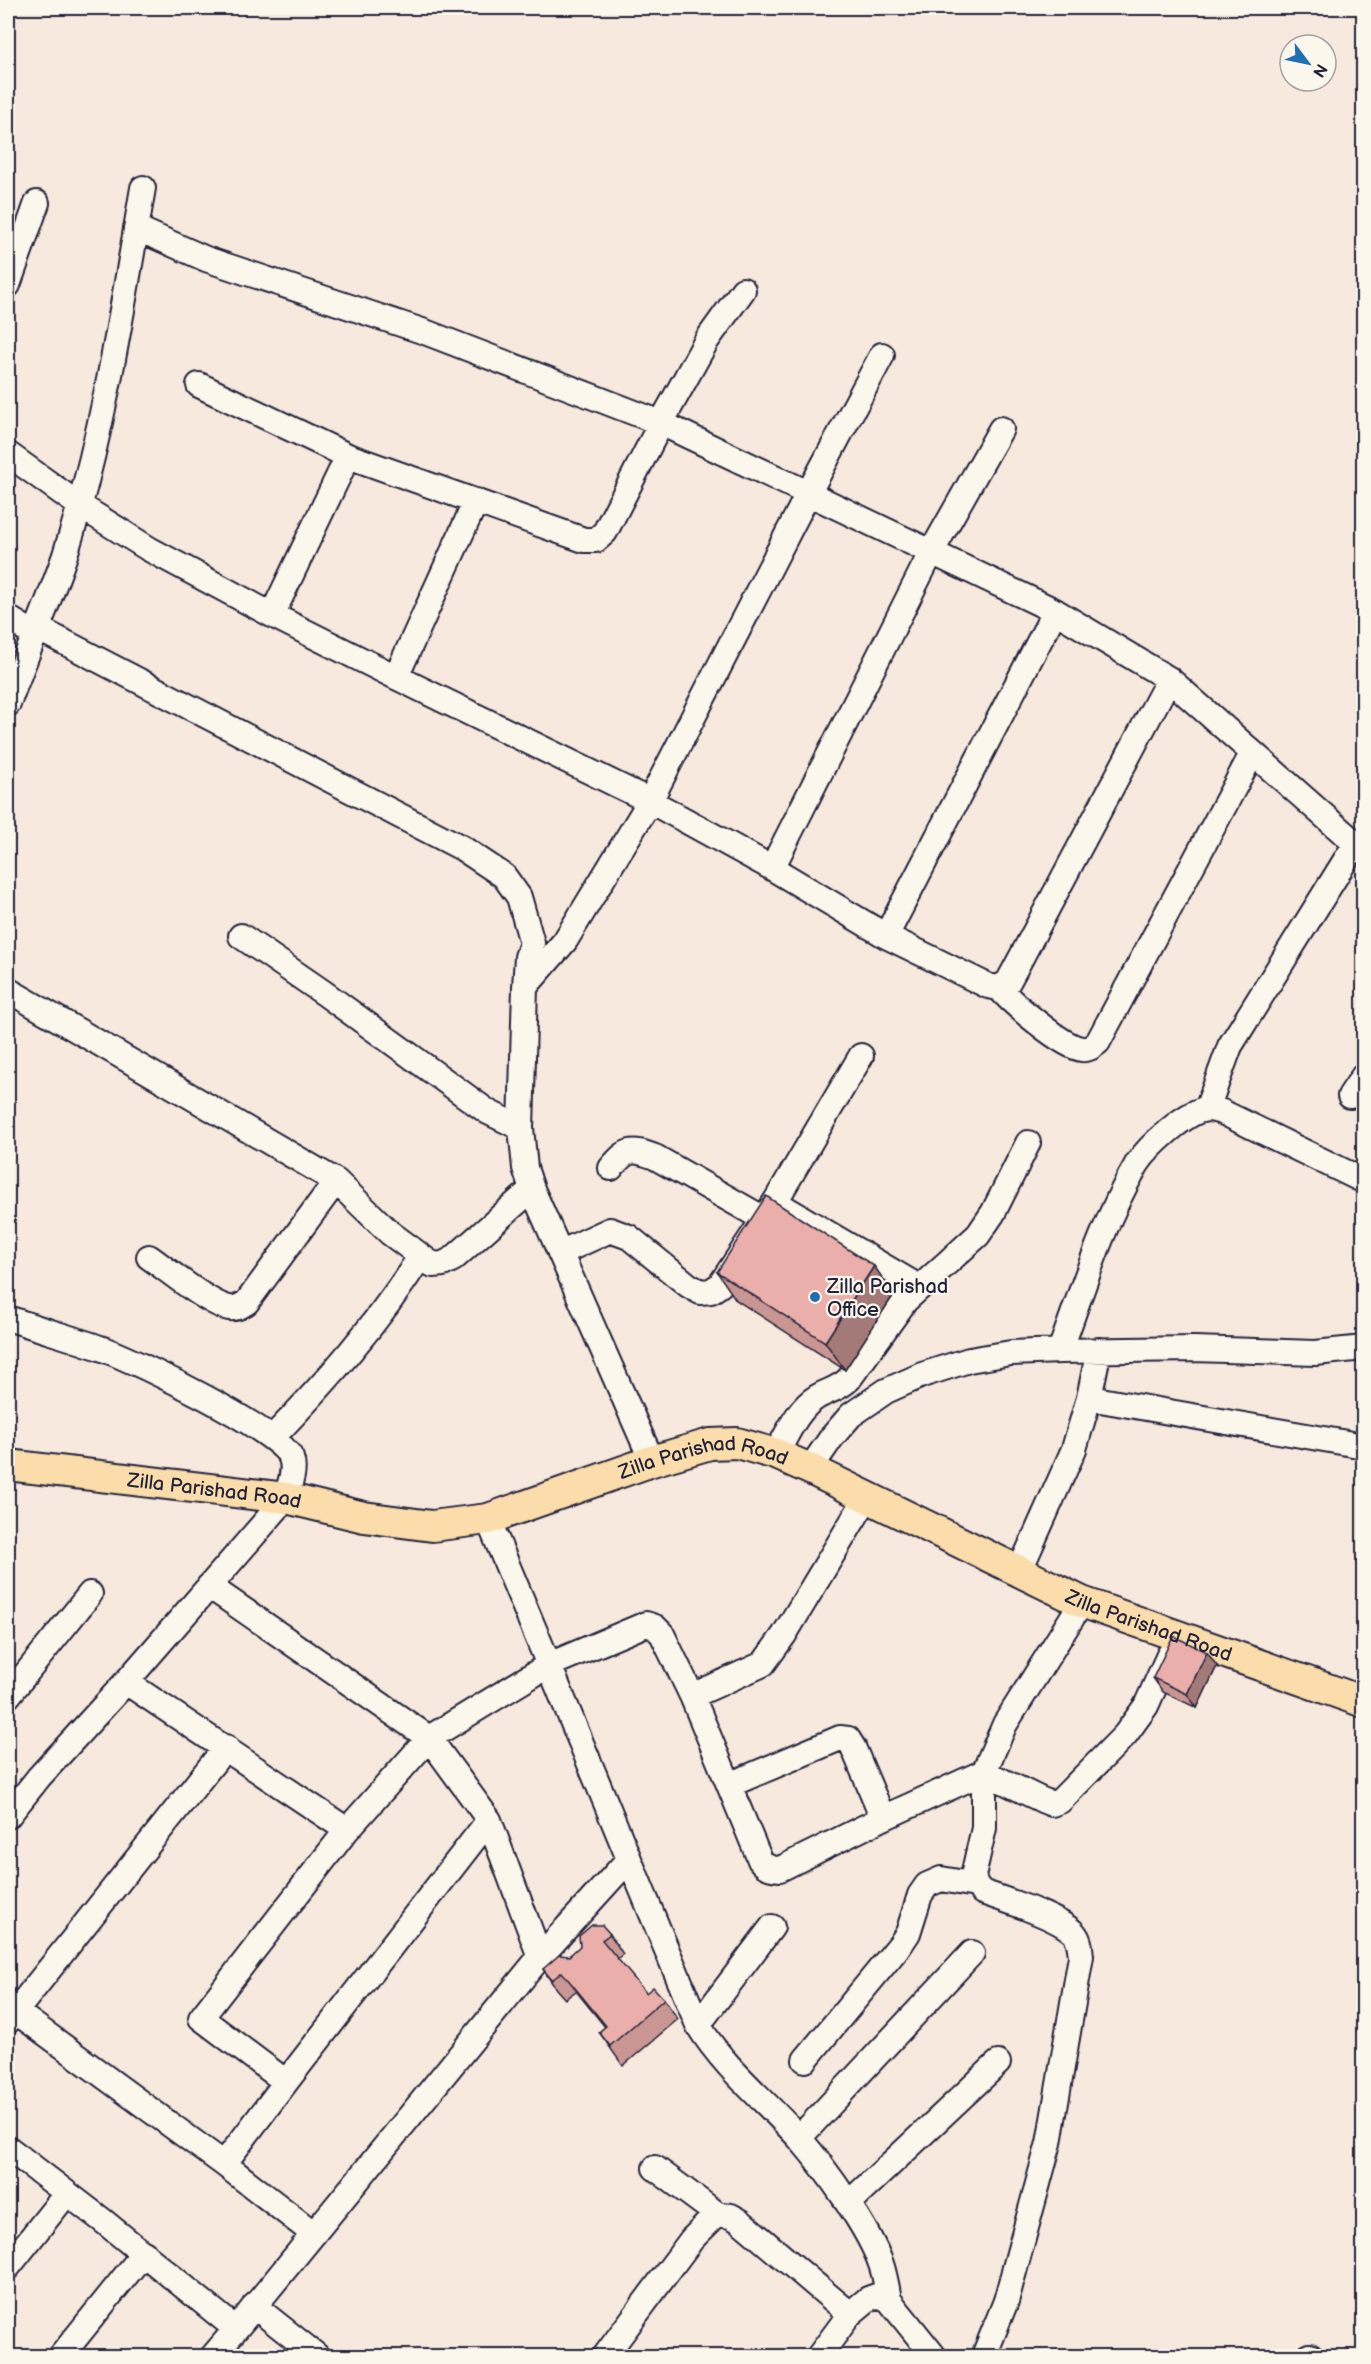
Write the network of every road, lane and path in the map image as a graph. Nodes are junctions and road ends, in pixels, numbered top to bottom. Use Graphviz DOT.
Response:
graph roads {
  1 [pos="143,188"];
  2 [pos="37,203"];
  3 [pos="136,228"];
  4 [pos="8,285"];
  5 [pos="743,290"];
  6 [pos="882,355"];
  7 [pos="199,385"];
  8 [pos="661,423"];
  9 [pos="1001,429"];
  10 [pos="8,454"];
  11 [pos="348,456"];
  12 [pos="808,492"];
  13 [pos="476,501"];
  14 [pos="79,506"];
  15 [pos="933,551"];
  16 [pos="1055,611"];
  17 [pos="272,615"];
  18 [pos="8,618"];
  19 [pos="35,633"];
  20 [pos="396,677"];
  21 [pos="1169,679"];
  22 [pos="8,704"];
  23 [pos="1252,754"];
  24 [pos="650,801"];
  25 [pos="1359,848"];
  26 [pos="772,868"];
  27 [pos="241,936"];
  28 [pos="886,936"];
  29 [pos="525,987"];
  30 [pos="999,988"];
  31 [pos="8,990"];
  32 [pos="861,1056"];
  33 [pos="1364,1075"];
  34 [pos="1350,1095"];
  35 [pos="1207,1109"];
  36 [pos="521,1128"];
  37 [pos="1028,1143"];
  38 [pos="611,1168"];
  39 [pos="336,1181"];
  40 [pos="1364,1181"];
  41 [pos="532,1189"];
  42 [pos="770,1211"];
  43 [pos="560,1253"];
  44 [pos="149,1257"];
  45 [pos="420,1257"];
  46 [pos="920,1287"];
  47 [pos="8,1318"];
  48 [pos="1364,1348"];
  49 [pos="1099,1350"];
  50 [pos="1060,1351"];
  51 [pos="1089,1398"];
  52 [pos="272,1438"];
  53 [pos="1364,1446"];
  54 [pos="776,1454"];
  55 [pos="652,1461"];
  56 [pos="8,1465"];
  57 [pos="810,1469"];
  58 [pos="867,1497"];
  59 [pos="286,1498"];
  60 [pos="488,1519"];
  61 [pos="1019,1572"];
  62 [pos="209,1586"];
  63 [pos="90,1594"];
  64 [pos="1082,1602"];
  65 [pos="1176,1636"];
  66 [pos="549,1665"];
  67 [pos="126,1682"];
  68 [pos="8,1696"];
  69 [pos="692,1696"];
  70 [pos="1364,1702"];
  71 [pos="429,1738"];
  72 [pos="226,1748"];
  73 [pos="984,1772"];
  74 [pos="729,1785"];
  75 [pos="8,1816"];
  76 [pos="883,1818"];
  77 [pos="489,1820"];
  78 [pos="348,1830"];
  79 [pos="629,1860"];
  80 [pos="976,1885"];
  81 [pos="772,1927"];
  82 [pos="972,1953"];
  83 [pos="540,1957"];
  84 [pos="11,2016"];
  85 [pos="698,2025"];
  86 [pos="805,2060"];
  87 [pos="998,2063"];
  88 [pos="286,2082"];
  89 [pos="799,2138"];
  90 [pos="8,2148"];
  91 [pos="224,2164"];
  92 [pos="655,2168"];
  93 [pos="67,2193"];
  94 [pos="848,2204"];
  95 [pos="717,2214"];
  96 [pos="314,2234"];
  97 [pos="144,2253"];
  98 [pos="8,2267"];
  99 [pos="889,2300"];
  100 [pos="254,2306"];
  101 [pos="850,2314"];
  102 [pos="236,2329"];
  103 [pos="60,2356"];
  104 [pos="213,2356"];
  105 [pos="317,2356"];
  106 [pos="605,2356"];
  107 [pos="819,2356"];
  108 [pos="934,2356"];
  109 [pos="984,2356"];
  1 -- 3 [label="street"];
  2 -- 4 [label="street"];
  3 -- 8 [label="street"];
  3 -- 14 [label="street"];
  5 -- 8 [label="street"];
  6 -- 12 [label="street"];
  7 -- 11 [label="street"];
  8 -- 12 [label="street"];
  8 -- 13 [label="street"];
  9 -- 15 [label="street"];
  10 -- 14 [label="street"];
  11 -- 13 [label="street"];
  11 -- 17 [label="street"];
  12 -- 15 [label="street"];
  12 -- 24 [label="street"];
  13 -- 20 [label="street"];
  14 -- 17 [label="street"];
  14 -- 19 [label="street"];
  15 -- 16 [label="street"];
  15 -- 26 [label="street"];
  16 -- 21 [label="street"];
  16 -- 28 [label="street"];
  17 -- 20 [label="street"];
  18 -- 19 [label="street"];
  19 -- 22 [label="street"];
  19 -- 29 [label="street"];
  20 -- 24 [label="street"];
  21 -- 23 [label="street"];
  21 -- 30 [label="street"];
  23 -- 25 [label="street"];
  23 -- 30 [label="street"];
  24 -- 26 [label="street"];
  24 -- 29 [label="street"];
  25 -- 35 [label="street"];
  26 -- 28 [label="street"];
  27 -- 36 [label="street"];
  28 -- 30 [label="street"];
  29 -- 36 [label="street"];
  31 -- 39 [label="street"];
  32 -- 42 [label="street"];
  33 -- 34 [label="street"];
  35 -- 40 [label="street"];
  35 -- 50 [label="street"];
  36 -- 41 [label="street"];
  37 -- 46 [label="street"];
  38 -- 42 [label="street"];
  39 -- 44 [label="street"];
  39 -- 45 [label="street"];
  41 -- 43 [label="street"];
  41 -- 45 [label="street"];
  42 -- 43 [label="street"];
  42 -- 46 [label="street"];
  43 -- 55 [label="street"];
  45 -- 52 [label="street"];
  46 -- 54 [label="street"];
  47 -- 52 [label="street"];
  48 -- 49 [label="street"];
  49 -- 50 [label="street"];
  49 -- 51 [label="street"];
  50 -- 57 [label="street"];
  51 -- 53 [label="street"];
  51 -- 61 [label="street"];
  52 -- 59 [label="street"];
  54 -- 55 [label="main road, Zilla Parishad Road"];
  54 -- 57 [label="main road, Zilla Parishad Road"];
  55 -- 60 [label="main road, Zilla Parishad Road"];
  56 -- 59 [label="main road, Zilla Parishad Road"];
  57 -- 58 [label="main road, Zilla Parishad Road"];
  58 -- 61 [label="main road, Zilla Parishad Road"];
  58 -- 69 [label="street"];
  59 -- 60 [label="main road, Zilla Parishad Road"];
  59 -- 62 [label="street"];
  60 -- 66 [label="street"];
  61 -- 64 [label="main road, Zilla Parishad Road"];
  62 -- 67 [label="street"];
  62 -- 71 [label="street"];
  63 -- 68 [label="street"];
  64 -- 65 [label="main road, Zilla Parishad Road"];
  64 -- 73 [label="street"];
  65 -- 70 [label="main road, Zilla Parishad Road"];
  65 -- 73 [label="street"];
  66 -- 69 [label="street"];
  66 -- 71 [label="street"];
  66 -- 79 [label="street"];
  67 -- 72 [label="street"];
  67 -- 75 [label="street"];
  69 -- 74 [label="street"];
  71 -- 77 [label="street"];
  71 -- 78 [label="street"];
  72 -- 78 [label="street"];
  72 -- 84 [label="street"];
  73 -- 76 [label="street"];
  73 -- 80 [label="street"];
  74 -- 76 [label="street"];
  74 -- 76 [label="street"];
  77 -- 83 [label="street"];
  77 -- 88 [label="street"];
  78 -- 88 [label="street"];
  79 -- 83 [label="street"];
  79 -- 85 [label="street"];
  80 -- 86 [label="street"];
  80 -- 109 [label="street"];
  81 -- 85 [label="street"];
  82 -- 89 [label="street"];
  83 -- 96 [label="street"];
  84 -- 91 [label="street"];
  85 -- 89 [label="street"];
  87 -- 94 [label="street"];
  88 -- 91 [label="street"];
  89 -- 94 [label="street"];
  90 -- 93 [label="street"];
  91 -- 96 [label="street"];
  92 -- 95 [label="street"];
  93 -- 97 [label="street"];
  93 -- 98 [label="street"];
  94 -- 99 [label="street"];
  95 -- 101 [label="street"];
  95 -- 106 [label="street"];
  96 -- 100 [label="street"];
  97 -- 102 [label="street"];
  97 -- 103 [label="street"];
  99 -- 101 [label="street"];
  99 -- 108 [label="street"];
  100 -- 102 [label="street"];
  100 -- 105 [label="street"];
  101 -- 107 [label="street"];
  102 -- 104 [label="street"];
}
